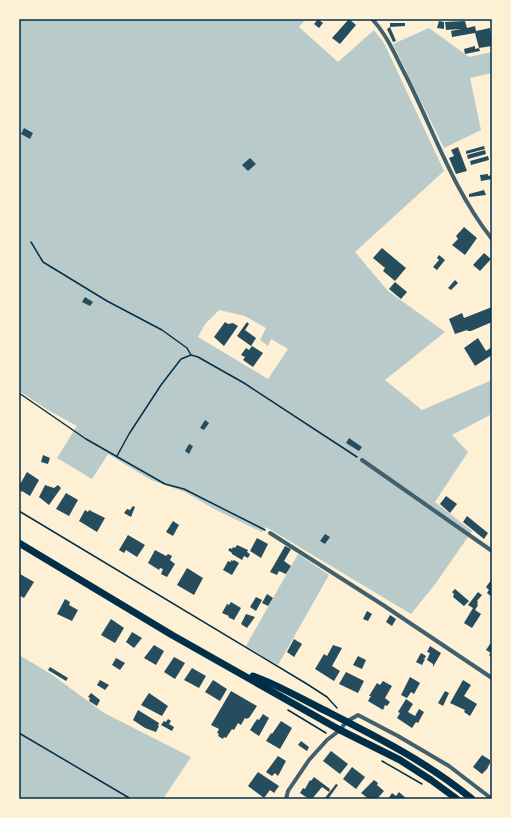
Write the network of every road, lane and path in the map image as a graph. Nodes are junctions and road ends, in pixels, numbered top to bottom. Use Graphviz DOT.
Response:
graph roads {
  1 [pos="372,19"];
  2 [pos="492,239"];
  3 [pos="31,242"];
  4 [pos="191,355"];
  5 [pos="19,394"];
  6 [pos="117,456"];
  7 [pos="362,460"];
  8 [pos="19,512"];
  9 [pos="270,534"];
  10 [pos="19,543"];
  11 [pos="492,551"];
  12 [pos="234,669"];
  13 [pos="492,678"];
  14 [pos="340,710"];
  15 [pos="346,722"];
  16 [pos="340,730"];
  17 [pos="19,733"];
  18 [pos="380,759"];
  19 [pos="424,786"];
  20 [pos="131,799"];
  21 [pos="286,799"];
  22 [pos="458,799"];
  23 [pos="472,799"];
  24 [pos="492,799"];
  1 -- 2 [label="street"];
  3 -- 4 [label="path"];
  4 -- 6 [label="path"];
  4 -- 7 [label="path"];
  5 -- 6 [label="path"];
  6 -- 9 [label="path"];
  7 -- 11 [label="street"];
  8 -- 14 [label="path"];
  9 -- 13 [label="street"];
  10 -- 12 [label="main road"];
  12 -- 15 [label="main road"];
  12 -- 16 [label="main road"];
  15 -- 16 [label="street"];
  15 -- 23 [label="main road"];
  15 -- 24 [label="street"];
  16 -- 21 [label="street"];
  16 -- 22 [label="main road"];
  17 -- 20 [label="path"];
  18 -- 19 [label="path"];
}
